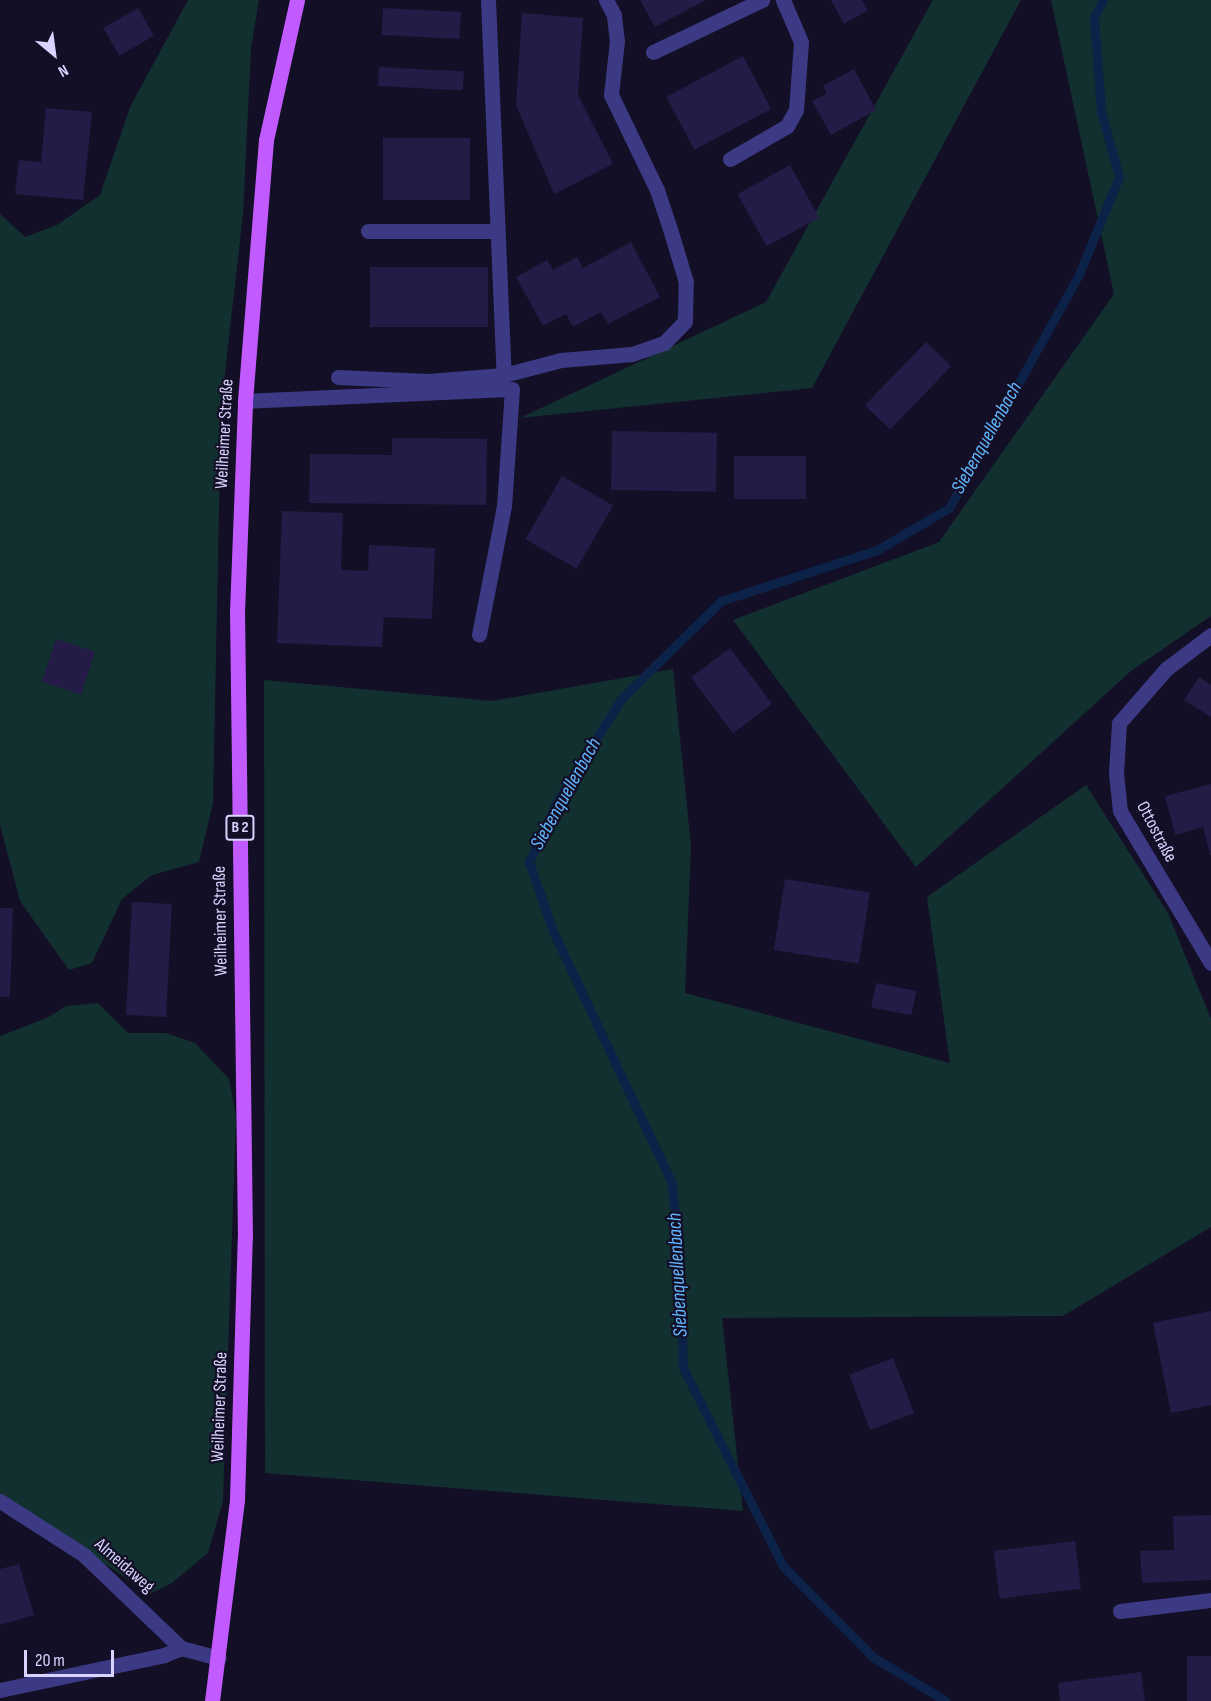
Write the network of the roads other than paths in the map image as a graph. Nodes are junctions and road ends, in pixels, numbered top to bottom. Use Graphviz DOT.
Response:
graph roads {
  1 [pos="297,0"];
  2 [pos="488,0"];
  3 [pos="606,0"];
  4 [pos="762,0"];
  5 [pos="783,0"];
  6 [pos="653,52"];
  7 [pos="730,159"];
  8 [pos="368,231"];
  9 [pos="495,231"];
  10 [pos="504,375"];
  11 [pos="338,377"];
  12 [pos="245,400"];
  13 [pos="479,635"];
  14 [pos="1211,635"];
  15 [pos="1211,963"];
  16 [pos="0,1501"];
  17 [pos="1211,1600"];
  18 [pos="1120,1611"];
  19 [pos="181,1648"];
  20 [pos="219,1658"];
  21 [pos="0,1690"];
  22 [pos="212,1701"];
  1 -- 12 [label="main road, Weilheimer Straße / B 2"];
  2 -- 9 [label="street"];
  3 -- 10 [label="street"];
  4 -- 6 [label="street"];
  5 -- 7 [label="street"];
  8 -- 9 [label="street"];
  9 -- 10 [label="street"];
  10 -- 11 [label="street"];
  12 -- 13 [label="street"];
  12 -- 20 [label="main road, Weilheimer Straße / B 2"];
  14 -- 15 [label="street, Ottostraße"];
  16 -- 19 [label="street, Almeidaweg"];
  17 -- 18 [label="street"];
  19 -- 20 [label="street, Almeidaweg"];
  19 -- 21 [label="street"];
  20 -- 22 [label="main road, Weilheimer Straße / B 2"];
}
